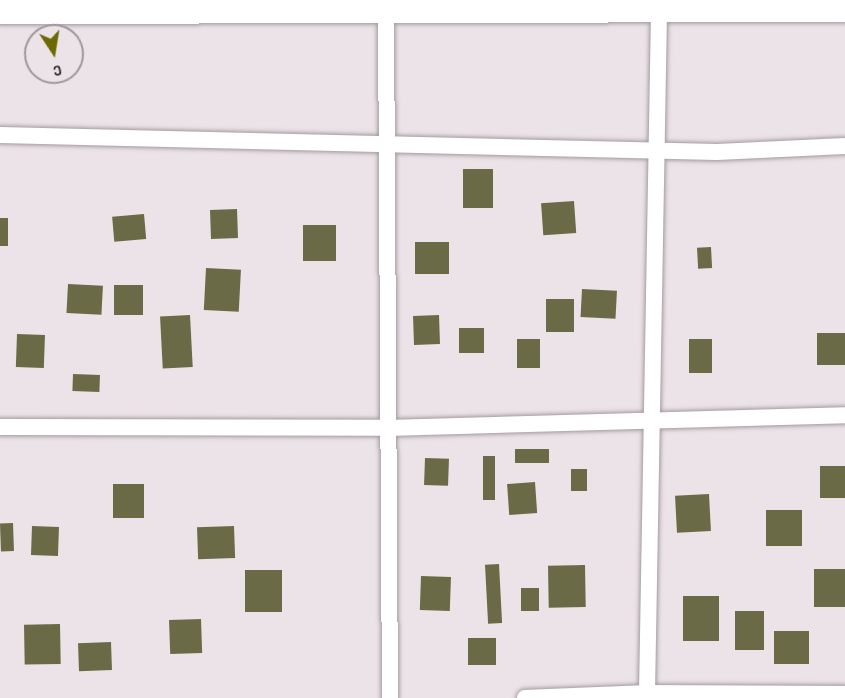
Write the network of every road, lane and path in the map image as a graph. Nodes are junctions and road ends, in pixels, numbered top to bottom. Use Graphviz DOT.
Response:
graph roads {
  1 [pos="845,10"];
  2 [pos="0,12"];
  3 [pos="386,13"];
  4 [pos="659,14"];
  5 [pos="0,135"];
  6 [pos="385,146"];
  7 [pos="845,146"];
  8 [pos="656,151"];
  9 [pos="845,415"];
  10 [pos="654,416"];
  11 [pos="0,427"];
  12 [pos="387,428"];
  13 [pos="845,694"];
  14 [pos="647,696"];
  15 [pos="390,698"];
  16 [pos="525,698"];
  1 -- 4 [label="main road"];
  2 -- 3 [label="main road"];
  3 -- 4 [label="main road"];
  3 -- 6 [label="street"];
  4 -- 8 [label="street"];
  5 -- 6 [label="street"];
  6 -- 8 [label="street"];
  6 -- 12 [label="street"];
  7 -- 8 [label="street"];
  8 -- 10 [label="street"];
  9 -- 10 [label="street"];
  10 -- 12 [label="street"];
  10 -- 14 [label="street"];
  11 -- 12 [label="street"];
  12 -- 15 [label="street"];
  13 -- 14 [label="street"];
  14 -- 16 [label="street"];
}
